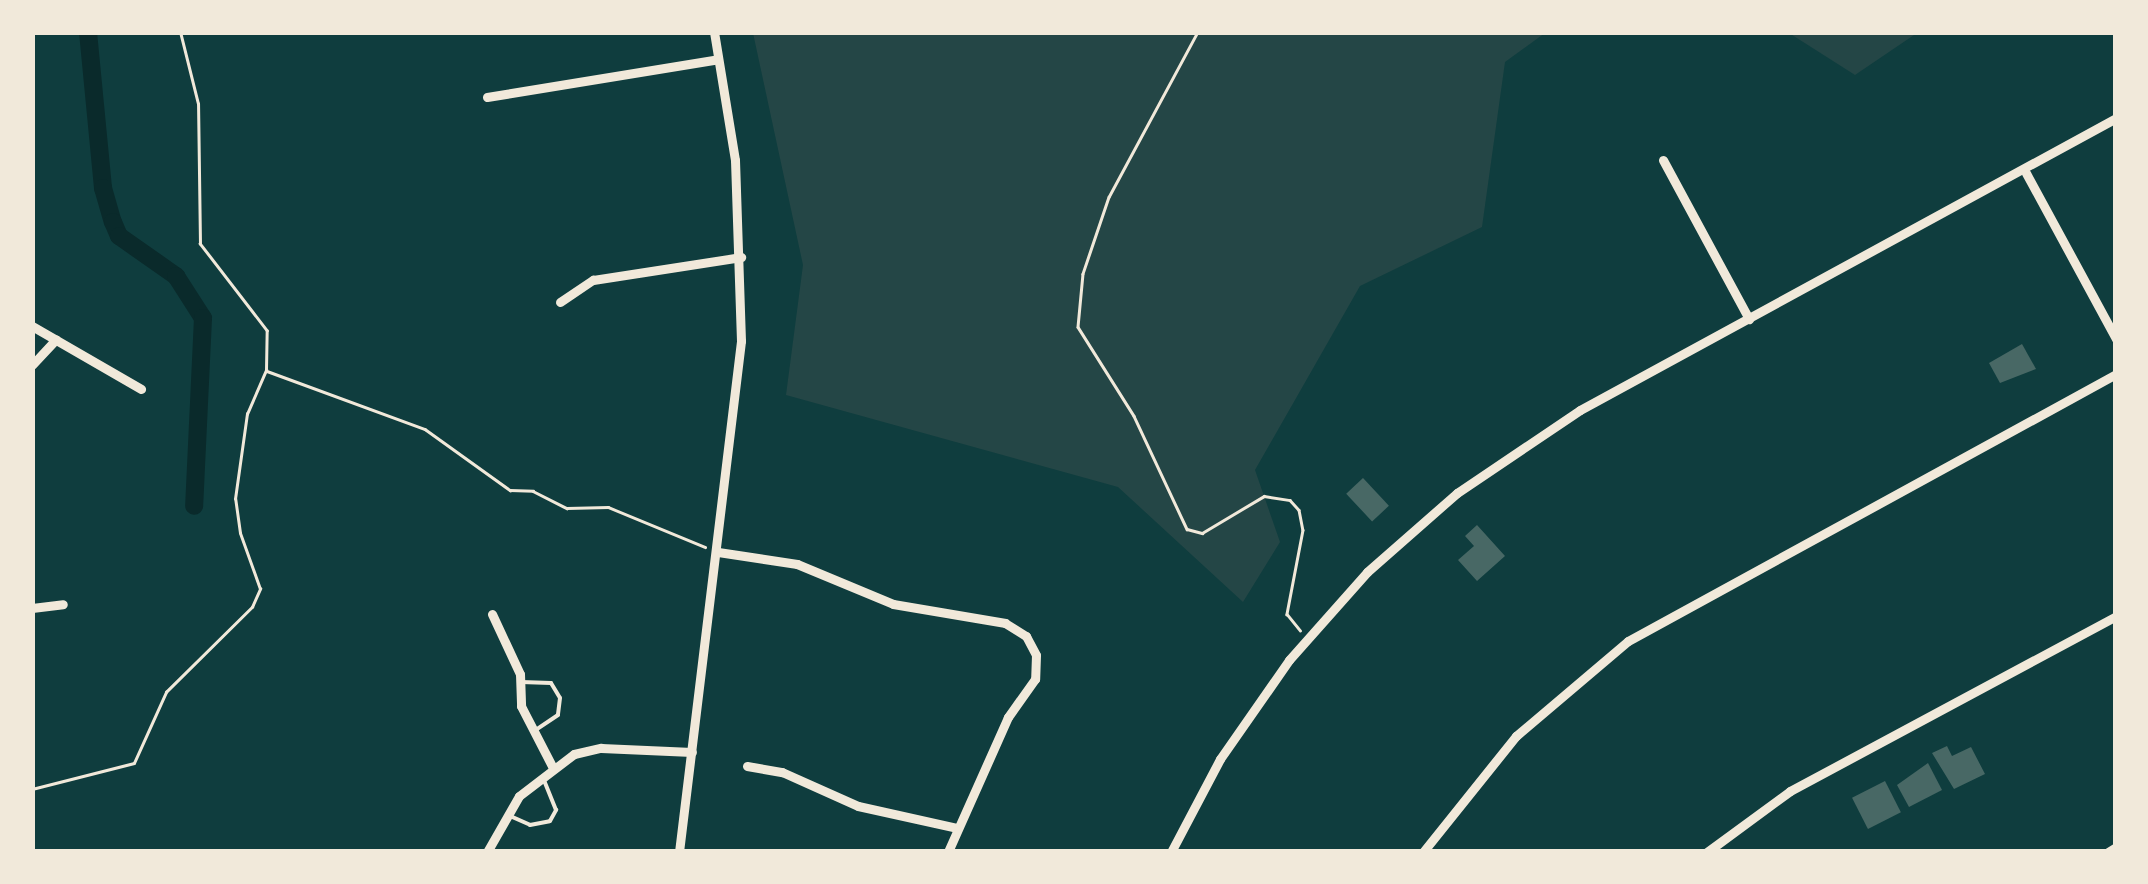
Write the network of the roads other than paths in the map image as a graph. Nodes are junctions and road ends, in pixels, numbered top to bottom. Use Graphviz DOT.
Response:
graph roads {
  1 [pos="714,32"];
  2 [pos="718,60"];
  3 [pos="486,97"];
  4 [pos="2116,118"];
  5 [pos="1664,160"];
  6 [pos="2026,173"];
  7 [pos="741,257"];
  8 [pos="560,302"];
  9 [pos="1749,319"];
  10 [pos="32,326"];
  11 [pos="56,339"];
  12 [pos="2116,340"];
  13 [pos="32,365"];
  14 [pos="2116,374"];
  15 [pos="142,389"];
  16 [pos="718,552"];
  17 [pos="63,604"];
  18 [pos="32,608"];
  19 [pos="492,614"];
  20 [pos="2116,616"];
  21 [pos="519,682"];
  22 [pos="534,731"];
  23 [pos="692,752"];
  24 [pos="552,766"];
  25 [pos="746,766"];
  26 [pos="540,775"];
  27 [pos="508,816"];
  28 [pos="957,828"];
  29 [pos="2116,847"];
  30 [pos="486,852"];
  31 [pos="679,852"];
  32 [pos="948,852"];
  33 [pos="1171,852"];
  34 [pos="1423,852"];
  35 [pos="1706,852"];
  36 [pos="2108,852"];
  1 -- 2 [label="street"];
  2 -- 3 [label="street"];
  2 -- 7 [label="street"];
  4 -- 6 [label="street"];
  5 -- 9 [label="street"];
  6 -- 9 [label="street"];
  6 -- 12 [label="street"];
  7 -- 8 [label="street"];
  7 -- 16 [label="street"];
  9 -- 33 [label="street"];
  10 -- 11 [label="street"];
  11 -- 13 [label="street"];
  11 -- 15 [label="street"];
  14 -- 34 [label="street"];
  16 -- 23 [label="street"];
  16 -- 28 [label="street"];
  17 -- 18 [label="street"];
  19 -- 21 [label="street"];
  20 -- 35 [label="street"];
  21 -- 22 [label="street"];
  21 -- 22 [label="lane"];
  22 -- 24 [label="street"];
  23 -- 24 [label="street"];
  23 -- 31 [label="street"];
  24 -- 26 [label="street"];
  25 -- 28 [label="street"];
  26 -- 27 [label="street"];
  26 -- 27 [label="lane"];
  27 -- 30 [label="street"];
  28 -- 32 [label="street"];
  29 -- 36 [label="street"];
}
